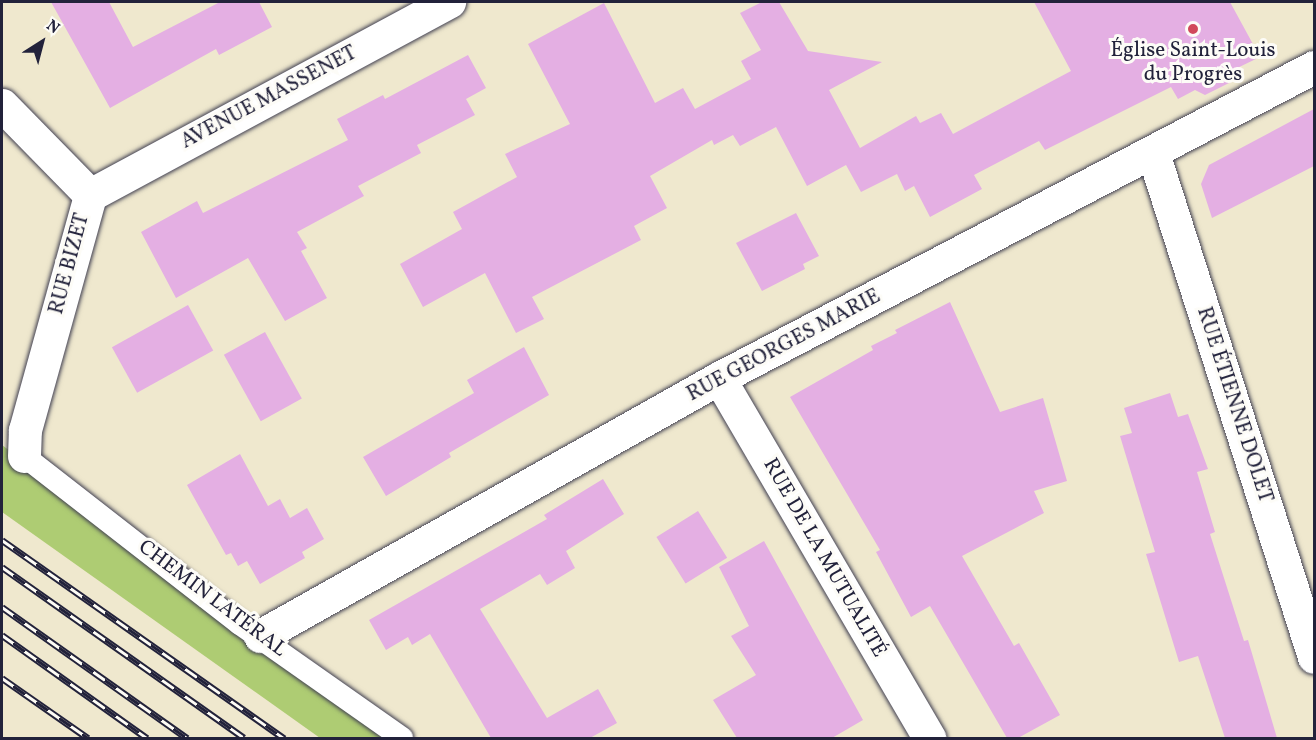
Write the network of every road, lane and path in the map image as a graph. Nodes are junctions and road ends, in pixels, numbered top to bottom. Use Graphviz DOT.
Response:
graph roads {
  1 [pos="449,2"];
  2 [pos="1314,67"];
  3 [pos="2,105"];
  4 [pos="1153,153"];
  5 [pos="90,195"];
  6 [pos="719,378"];
  7 [pos="24,456"];
  8 [pos="260,636"];
  9 [pos="1314,657"];
  10 [pos="402,738"];
  11 [pos="929,738"];
  1 -- 5 [label="street, AVENUE MASSENET"];
  2 -- 4 [label="street, RUE GEORGES MARIE"];
  3 -- 5 [label="street, RUE BIZET"];
  4 -- 6 [label="street, RUE GEORGES MARIE"];
  4 -- 9 [label="street, RUE ÉTIENNE DOLET"];
  5 -- 7 [label="street, RUE BIZET"];
  6 -- 8 [label="street, RUE GEORGES MARIE"];
  6 -- 11 [label="street, RUE DE LA MUTUALITÉ"];
  7 -- 8 [label="lane, CHEMIN LATÉRAL"];
  8 -- 10 [label="lane, CHEMIN LATÉRAL"];
}
